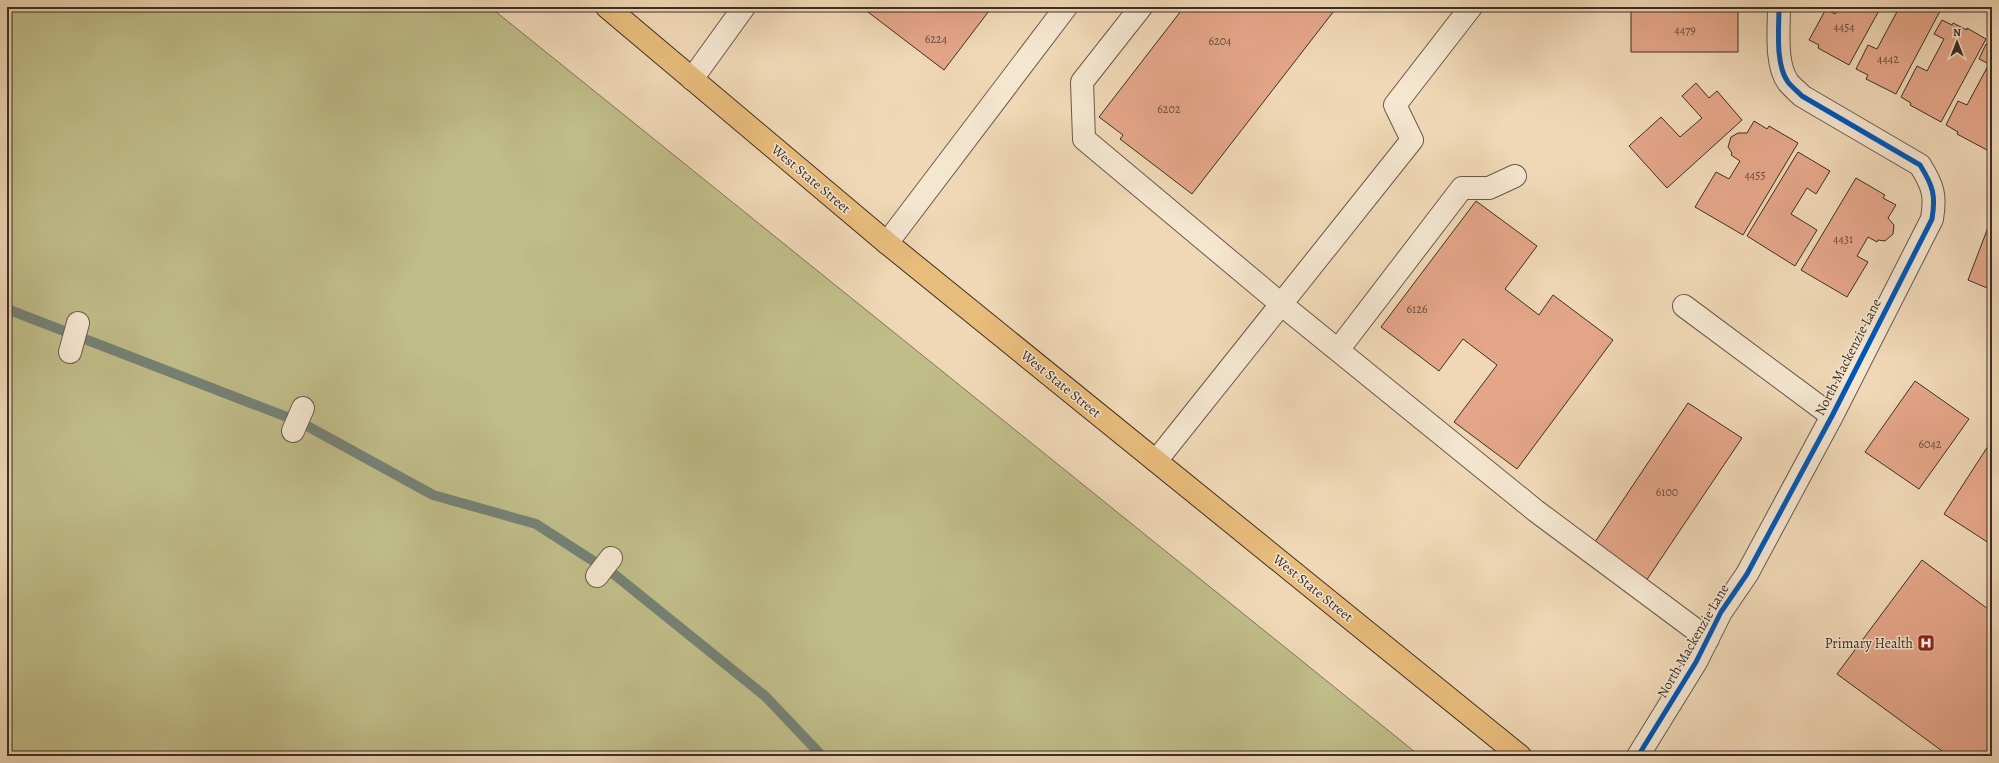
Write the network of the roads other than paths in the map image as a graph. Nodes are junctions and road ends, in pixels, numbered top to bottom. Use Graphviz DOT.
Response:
graph roads {
  1 [pos="606,7"];
  2 [pos="744,7"];
  3 [pos="1066,7"];
  4 [pos="1141,7"];
  5 [pos="1471,7"];
  6 [pos="1779,7"];
  7 [pos="1791,7"];
  8 [pos="1779,29"];
  9 [pos="692,79"];
  10 [pos="1515,176"];
  11 [pos="887,243"];
  12 [pos="1281,304"];
  13 [pos="1684,306"];
  14 [pos="78,323"];
  15 [pos="1338,350"];
  16 [pos="70,352"];
  17 [pos="303,408"];
  18 [pos="1832,416"];
  19 [pos="293,431"];
  20 [pos="1156,461"];
  21 [pos="611,558"];
  22 [pos="597,576"];
  23 [pos="1708,639"];
  24 [pos="1520,756"];
  25 [pos="1638,756"];
  1 -- 9 [label="main road, West State Street"];
  2 -- 9 [label="street"];
  3 -- 11 [label="street"];
  4 -- 12 [label="street"];
  5 -- 12 [label="street"];
  6 -- 8 [label="street, North Mackenzie Lane"];
  7 -- 8 [label="street"];
  8 -- 18 [label="street, North Mackenzie Lane"];
  9 -- 11 [label="main road, West State Street"];
  10 -- 15 [label="street"];
  11 -- 20 [label="main road, West State Street"];
  12 -- 15 [label="street"];
  12 -- 20 [label="street"];
  13 -- 18 [label="street"];
  14 -- 16 [label="street"];
  15 -- 23 [label="street"];
  17 -- 19 [label="street"];
  18 -- 23 [label="street, North Mackenzie Lane"];
  20 -- 24 [label="main road, West State Street"];
  21 -- 22 [label="street"];
  23 -- 25 [label="street, North Mackenzie Lane"];
}
